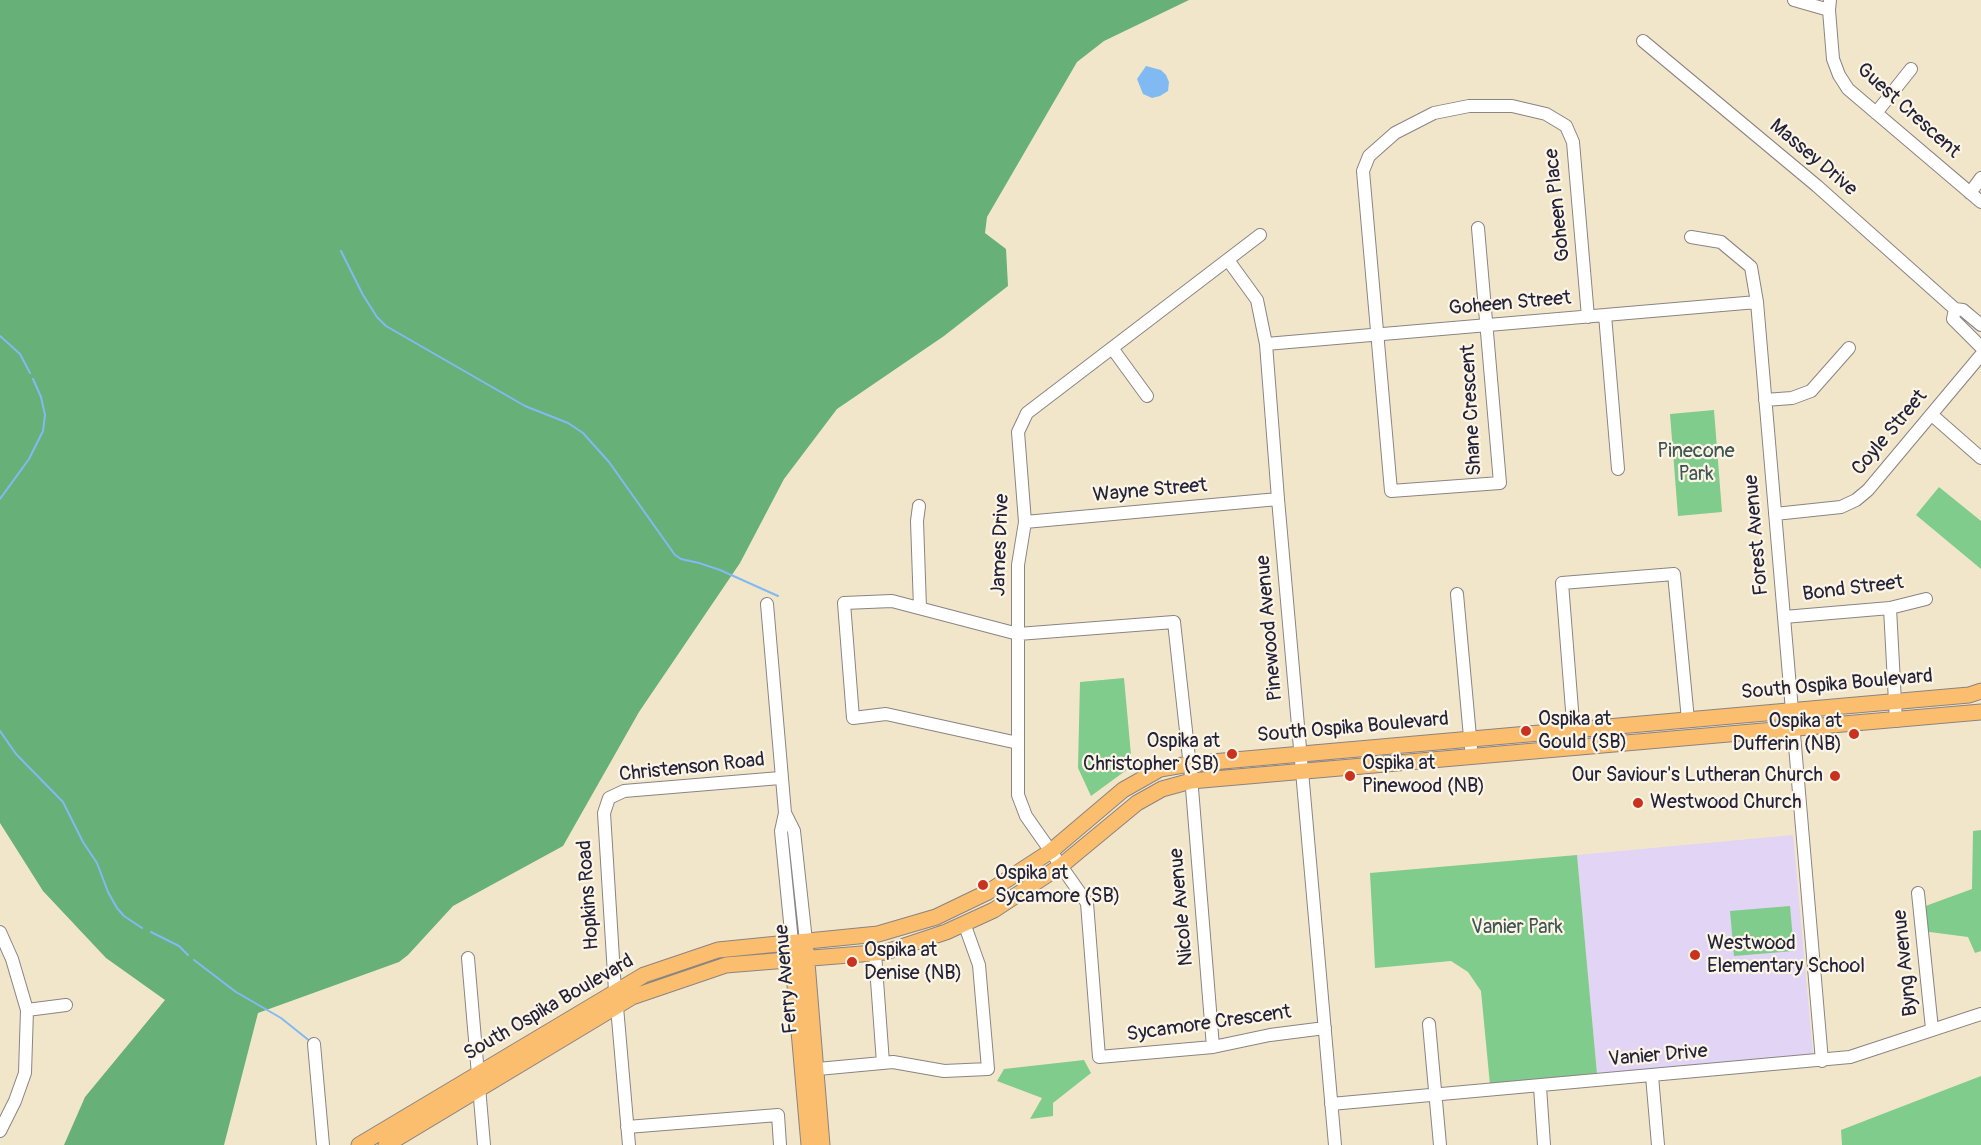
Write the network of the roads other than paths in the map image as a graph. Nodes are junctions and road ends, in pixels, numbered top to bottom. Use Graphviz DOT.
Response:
graph roads {
  1 [pos="1794,0"];
  2 [pos="1830,5"];
  3 [pos="1643,41"];
  4 [pos="1911,69"];
  5 [pos="1876,112"];
  6 [pos="1981,178"];
  7 [pos="1970,193"];
  8 [pos="1981,202"];
  9 [pos="1479,228"];
  10 [pos="1260,235"];
  11 [pos="1691,237"];
  12 [pos="1228,260"];
  13 [pos="1757,302"];
  14 [pos="1955,309"];
  15 [pos="1605,315"];
  16 [pos="1588,317"];
  17 [pos="1487,325"];
  18 [pos="1981,325"];
  19 [pos="1377,334"];
  20 [pos="1266,344"];
  21 [pos="1981,347"];
  22 [pos="1112,348"];
  23 [pos="1849,348"];
  24 [pos="1981,354"];
  25 [pos="1148,396"];
  26 [pos="1765,400"];
  27 [pos="1932,415"];
  28 [pos="1981,458"];
  29 [pos="1618,469"];
  30 [pos="1278,499"];
  31 [pos="919,506"];
  32 [pos="1775,514"];
  33 [pos="1025,522"];
  34 [pos="1457,594"];
  35 [pos="1926,599"];
  36 [pos="767,604"];
  37 [pos="920,608"];
  38 [pos="1890,608"];
  39 [pos="1784,617"];
  40 [pos="1018,634"];
  41 [pos="1981,691"];
  42 [pos="1895,701"];
  43 [pos="1791,710"];
  44 [pos="1981,712"];
  45 [pos="1688,720"];
  46 [pos="1896,721"];
  47 [pos="1792,729"];
  48 [pos="1574,730"];
  49 [pos="1470,739"];
  50 [pos="1018,743"];
  51 [pos="1575,748"];
  52 [pos="1300,753"];
  53 [pos="1471,757"];
  54 [pos="1189,764"];
  55 [pos="1302,771"];
  56 [pos="780,778"];
  57 [pos="1191,781"];
  58 [pos="609,798"];
  59 [pos="1051,851"];
  60 [pos="1062,865"];
  61 [pos="1918,893"];
  62 [pos="964,923"];
  63 [pos="0,932"];
  64 [pos="799,942"];
  65 [pos="874,953"];
  66 [pos="468,958"];
  67 [pos="800,959"];
  68 [pos="615,991"];
  69 [pos="66,1005"];
  70 [pos="617,1006"];
  71 [pos="27,1010"];
  72 [pos="1981,1014"];
  73 [pos="1429,1024"];
  74 [pos="1325,1028"];
  75 [pos="1932,1029"];
  76 [pos="314,1044"];
  77 [pos="1213,1047"];
  78 [pos="1822,1061"];
  79 [pos="883,1063"];
  80 [pos="809,1070"];
  81 [pos="478,1073"];
  82 [pos="1652,1076"];
  83 [pos="1540,1087"];
  84 [pos="479,1089"];
  85 [pos="1435,1095"];
  86 [pos="1331,1104"];
  87 [pos="627,1127"];
  88 [pos="0,1131"];
  89 [pos="323,1145"];
  90 [pos="359,1145"];
  91 [pos="386,1145"];
  92 [pos="484,1145"];
  93 [pos="629,1145"];
  94 [pos="780,1145"];
  95 [pos="809,1145"];
  96 [pos="822,1145"];
  97 [pos="1335,1145"];
  98 [pos="1440,1145"];
  99 [pos="1544,1145"];
  100 [pos="1658,1145"];
  1 -- 2 [label="street"];
  2 -- 5 [label="street, Guest Crescent"];
  3 -- 14 [label="street, Massey Drive"];
  4 -- 5 [label="street"];
  5 -- 7 [label="street, Guest Crescent"];
  6 -- 7 [label="street"];
  7 -- 8 [label="street, Guest Crescent"];
  9 -- 17 [label="street"];
  10 -- 12 [label="street, James Drive"];
  11 -- 13 [label="street, Forest Avenue"];
  12 -- 20 [label="street, Pinewood Avenue"];
  12 -- 22 [label="street, James Drive"];
  13 -- 15 [label="street, Goheen Street"];
  13 -- 26 [label="street, Forest Avenue"];
  14 -- 18 [label="street, Massey Drive"];
  14 -- 21 [label="street, Massey Drive"];
  15 -- 16 [label="street, Goheen Street"];
  15 -- 29 [label="street"];
  16 -- 17 [label="street, Goheen Street"];
  16 -- 19 [label="street, Goheen Place"];
  17 -- 19 [label="street, Goheen Street"];
  17 -- 19 [label="street, Shane Crescent"];
  19 -- 20 [label="street, Goheen Street"];
  20 -- 30 [label="street, Pinewood Avenue"];
  22 -- 25 [label="street"];
  22 -- 33 [label="street, James Drive"];
  23 -- 26 [label="street"];
  24 -- 27 [label="street, Coyle Street"];
  26 -- 32 [label="street, Forest Avenue"];
  27 -- 28 [label="street"];
  27 -- 32 [label="street, Coyle Street"];
  30 -- 33 [label="street, Wayne Street"];
  30 -- 52 [label="street, Pinewood Avenue"];
  31 -- 37 [label="street"];
  32 -- 39 [label="street, Forest Avenue"];
  33 -- 40 [label="street, James Drive"];
  34 -- 49 [label="street"];
  35 -- 38 [label="street, Bond Street"];
  36 -- 56 [label="street, Ferry Avenue"];
  37 -- 40 [label="street"];
  37 -- 50 [label="street"];
  38 -- 39 [label="street, Bond Street"];
  38 -- 42 [label="street"];
  39 -- 43 [label="street, Forest Avenue"];
  40 -- 50 [label="street, James Drive"];
  40 -- 54 [label="street, Nicole Avenue"];
  41 -- 42 [label="main road, South Ospika Boulevard"];
  42 -- 43 [label="main road, South Ospika Boulevard"];
  42 -- 46 [label="street"];
  43 -- 45 [label="main road, South Ospika Boulevard"];
  43 -- 47 [label="street, Forest Avenue"];
  44 -- 46 [label="main road, South Ospika Boulevard"];
  45 -- 48 [label="main road, South Ospika Boulevard"];
  45 -- 48 [label="street"];
  46 -- 47 [label="main road, South Ospika Boulevard"];
  47 -- 51 [label="main road, South Ospika Boulevard"];
  47 -- 78 [label="street, Forest Avenue"];
  48 -- 49 [label="main road, South Ospika Boulevard"];
  48 -- 51 [label="street"];
  49 -- 52 [label="main road, South Ospika Boulevard"];
  49 -- 53 [label="street"];
  50 -- 59 [label="street, James Drive"];
  51 -- 53 [label="main road, South Ospika Boulevard"];
  52 -- 54 [label="main road, South Ospika Boulevard"];
  52 -- 55 [label="street, Pinewood Avenue"];
  53 -- 55 [label="main road, South Ospika Boulevard"];
  54 -- 57 [label="street, Nicole Avenue"];
  54 -- 59 [label="main road, South Ospika Boulevard"];
  55 -- 57 [label="main road, South Ospika Boulevard"];
  55 -- 74 [label="street, Pinewood Avenue"];
  56 -- 58 [label="street, Christenson Road"];
  56 -- 64 [label="street, Ferry Avenue"];
  57 -- 60 [label="main road, South Ospika Boulevard"];
  57 -- 77 [label="street, Nicole Avenue"];
  58 -- 68 [label="street, Hopkins Road"];
  59 -- 60 [label="street, Sycamore Crescent"];
  59 -- 64 [label="main road, South Ospika Boulevard"];
  60 -- 62 [label="main road, South Ospika Boulevard"];
  60 -- 77 [label="street, Sycamore Crescent"];
  61 -- 75 [label="street, Byng Avenue"];
  62 -- 65 [label="main road, South Ospika Boulevard"];
  62 -- 79 [label="street"];
  63 -- 71 [label="street"];
  64 -- 67 [label="main road, Ferry Avenue"];
  64 -- 68 [label="main road, South Ospika Boulevard"];
  65 -- 67 [label="main road, South Ospika Boulevard"];
  65 -- 79 [label="street"];
  66 -- 81 [label="street"];
  67 -- 70 [label="main road, South Ospika Boulevard"];
  67 -- 80 [label="main road, Ferry Avenue"];
  68 -- 81 [label="main road, South Ospika Boulevard"];
  69 -- 71 [label="street"];
  70 -- 84 [label="main road, South Ospika Boulevard"];
  70 -- 87 [label="street"];
  71 -- 88 [label="street"];
  72 -- 75 [label="street, Vanier Drive"];
  73 -- 85 [label="street"];
  74 -- 77 [label="street, Sycamore Crescent"];
  74 -- 86 [label="street, Pinewood Avenue"];
  75 -- 78 [label="street, Vanier Drive"];
  76 -- 89 [label="street"];
  78 -- 82 [label="street, Vanier Drive"];
  79 -- 80 [label="street"];
  80 -- 95 [label="main road, Ferry Avenue"];
  80 -- 96 [label="main road, Ferry Avenue"];
  81 -- 84 [label="street"];
  81 -- 90 [label="main road, South Ospika Boulevard"];
  82 -- 83 [label="street, Vanier Drive"];
  82 -- 100 [label="street"];
  83 -- 85 [label="street, Vanier Drive"];
  83 -- 99 [label="street"];
  84 -- 91 [label="main road, South Ospika Boulevard"];
  84 -- 92 [label="street"];
  85 -- 86 [label="street, Vanier Drive"];
  85 -- 98 [label="street"];
  86 -- 97 [label="street, Pinewood Avenue"];
  87 -- 93 [label="street"];
  87 -- 94 [label="street"];
}
